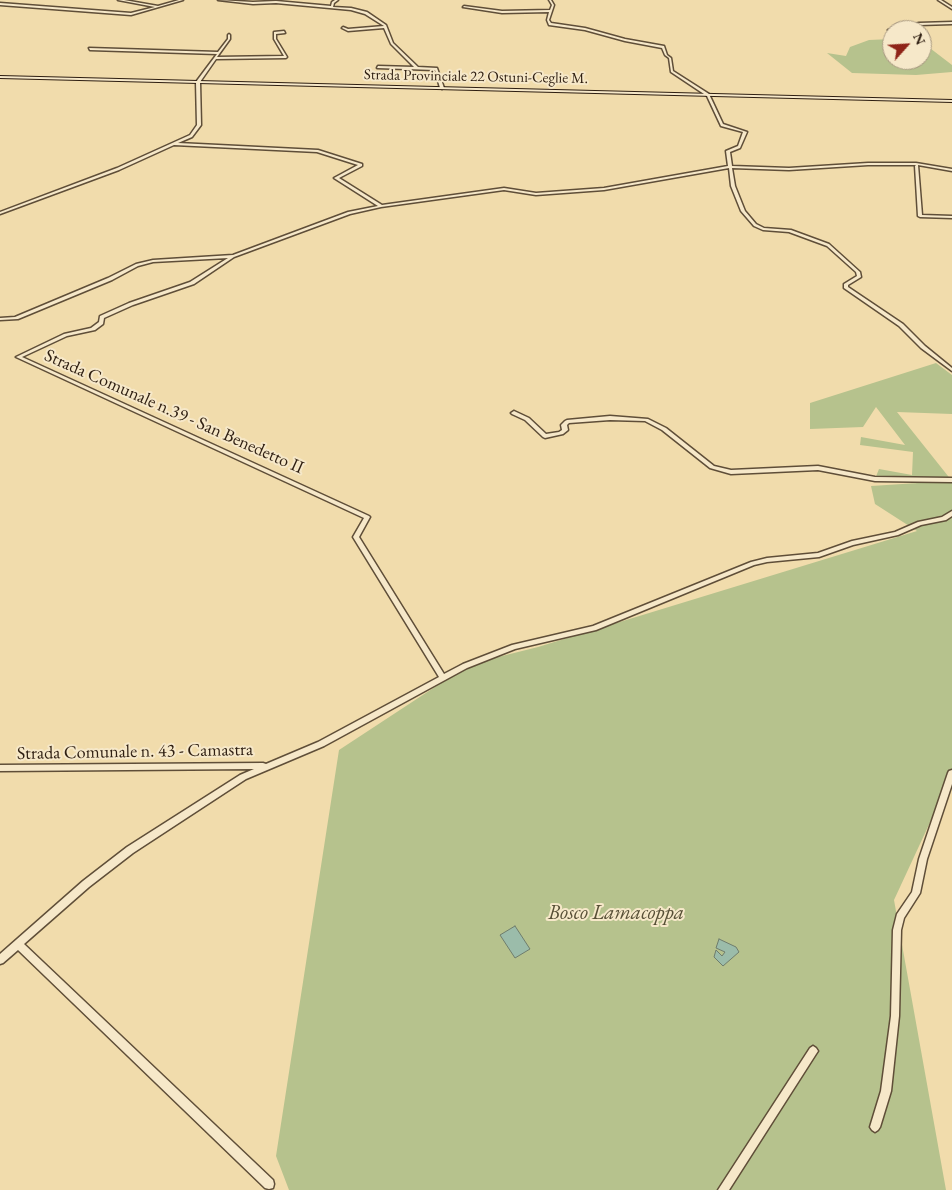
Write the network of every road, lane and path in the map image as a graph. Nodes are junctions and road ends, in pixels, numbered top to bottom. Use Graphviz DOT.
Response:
graph roads {
  1 [pos="4,0"];
  2 [pos="119,0"];
  3 [pos="182,0"];
  4 [pos="219,0"];
  5 [pos="338,0"];
  6 [pos="550,0"];
  7 [pos="939,0"];
  8 [pos="0,3"];
  9 [pos="161,6"];
  10 [pos="332,7"];
  11 [pos="464,7"];
  12 [pos="952,8"];
  13 [pos="551,11"];
  14 [pos="134,14"];
  15 [pos="132,19"];
  16 [pos="952,23"];
  17 [pos="932,24"];
  18 [pos="385,26"];
  19 [pos="342,28"];
  20 [pos="284,32"];
  21 [pos="229,35"];
  22 [pos="90,49"];
  23 [pos="219,53"];
  24 [pos="216,58"];
  25 [pos="378,67"];
  26 [pos="417,68"];
  27 [pos="0,77"];
  28 [pos="198,82"];
  29 [pos="442,88"];
  30 [pos="708,95"];
  31 [pos="952,101"];
  32 [pos="174,144"];
  33 [pos="917,166"];
  34 [pos="731,167"];
  35 [pos="952,170"];
  36 [pos="381,206"];
  37 [pos="0,214"];
  38 [pos="952,217"];
  39 [pos="234,256"];
  40 [pos="0,319"];
  41 [pos="952,370"];
  42 [pos="514,413"];
  43 [pos="952,480"];
  44 [pos="952,513"];
  45 [pos="443,678"];
  46 [pos="270,766"];
  47 [pos="238,767"];
  48 [pos="0,768"];
  49 [pos="952,773"];
  50 [pos="244,777"];
  51 [pos="18,944"];
  52 [pos="0,960"];
  53 [pos="813,1051"];
  54 [pos="876,1128"];
  55 [pos="269,1184"];
  56 [pos="723,1190"];
  1 -- 8 [label="street"];
  2 -- 9 [label="street"];
  3 -- 9 [label="street"];
  4 -- 10 [label="street"];
  5 -- 10 [label="street"];
  6 -- 13 [label="street"];
  7 -- 12 [label="street"];
  8 -- 14 [label="street"];
  9 -- 14 [label="street"];
  10 -- 18 [label="street"];
  11 -- 13 [label="street"];
  13 -- 30 [label="street"];
  14 -- 15 [label="street"];
  16 -- 17 [label="street"];
  18 -- 19 [label="street"];
  18 -- 26 [label="street"];
  20 -- 24 [label="street"];
  21 -- 23 [label="street"];
  22 -- 23 [label="street"];
  23 -- 24 [label="street"];
  24 -- 28 [label="street"];
  25 -- 26 [label="street"];
  26 -- 29 [label="street"];
  27 -- 28 [label="main road, Strada Provinciale 22 Ostuni-Ceglie M."];
  28 -- 29 [label="main road, Strada Provinciale 22 Ostuni-Ceglie M."];
  28 -- 32 [label="street"];
  29 -- 30 [label="main road, Strada Provinciale 22 Ostuni-Ceglie M."];
  30 -- 31 [label="main road, Strada Provinciale 22 Ostuni-Ceglie M."];
  30 -- 34 [label="street"];
  32 -- 36 [label="street"];
  32 -- 37 [label="street"];
  33 -- 38 [label="street"];
  34 -- 35 [label="street"];
  34 -- 36 [label="street"];
  34 -- 41 [label="street"];
  36 -- 39 [label="street"];
  39 -- 40 [label="street"];
  39 -- 45 [label="street, Strada Comunale n.39 - San Benedetto II"];
  42 -- 43 [label="street"];
  44 -- 45 [label="street"];
  45 -- 46 [label="street"];
  46 -- 47 [label="street, Strada Comunale n. 43 - Camastra"];
  46 -- 50 [label="street"];
  47 -- 48 [label="street, Strada Comunale n. 43 - Camastra"];
  47 -- 50 [label="street"];
  49 -- 54 [label="street"];
  50 -- 51 [label="street"];
  51 -- 52 [label="street"];
  51 -- 55 [label="street"];
  53 -- 56 [label="street"];
}
